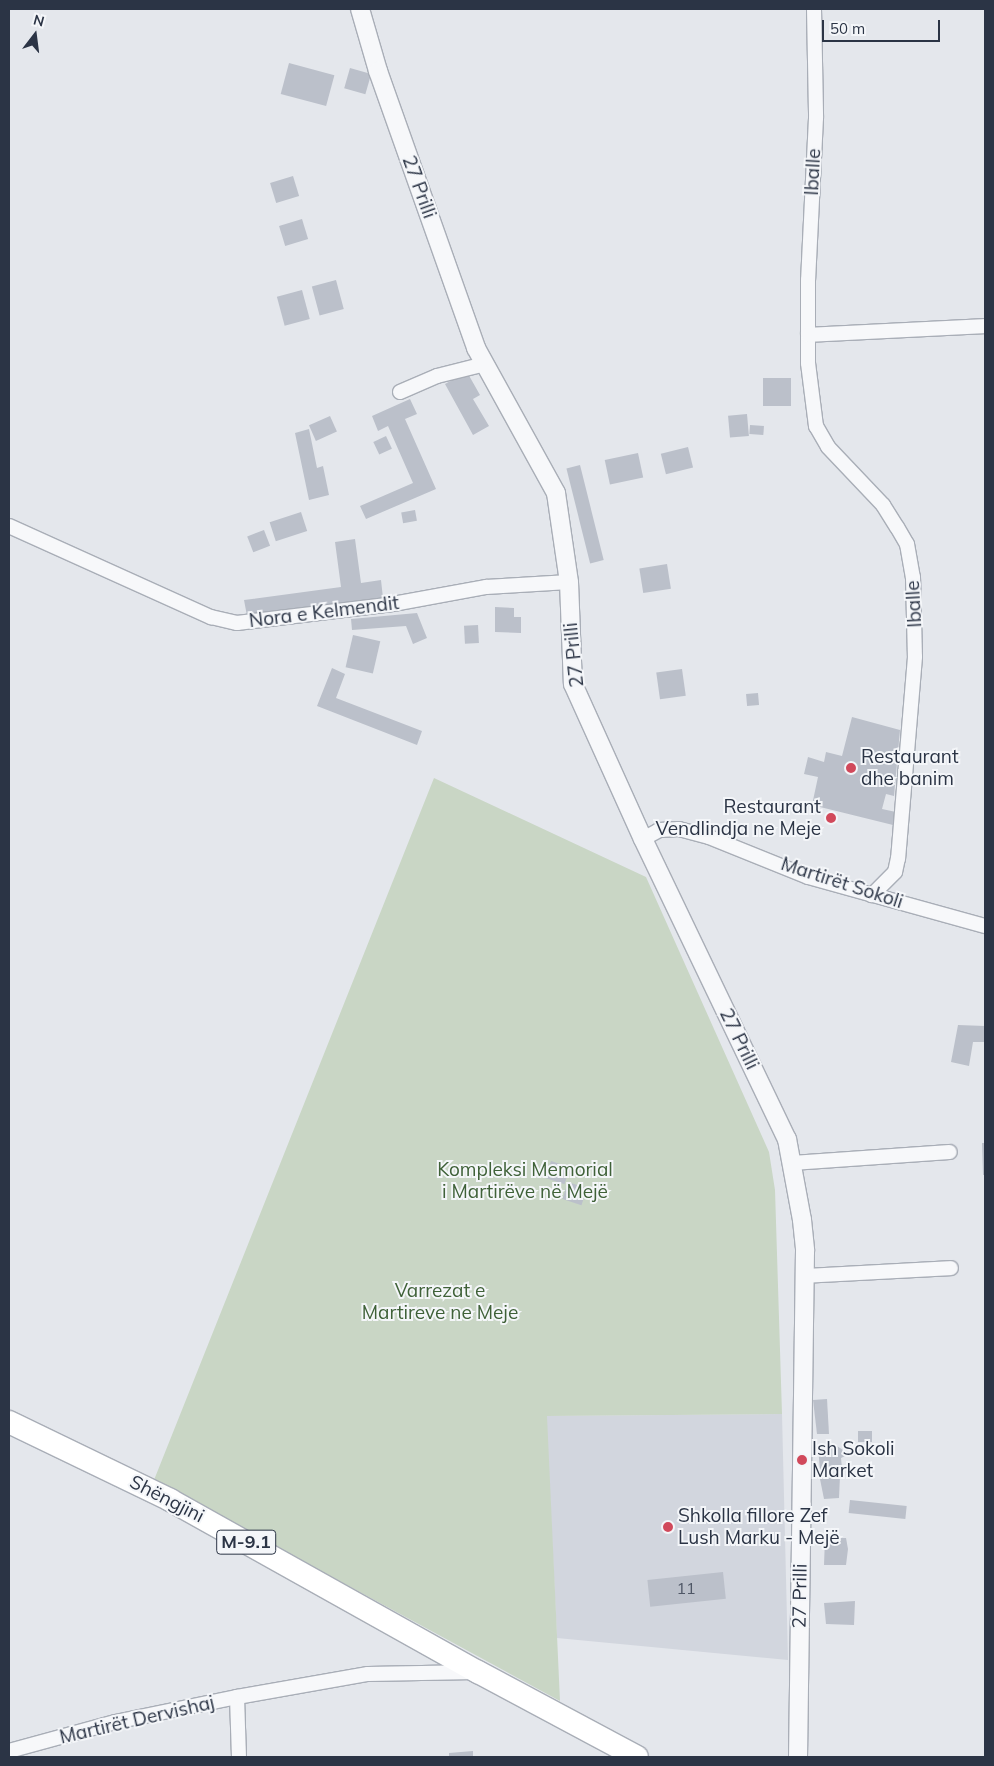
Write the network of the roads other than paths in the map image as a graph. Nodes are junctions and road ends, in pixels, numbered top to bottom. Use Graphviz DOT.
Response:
graph roads {
  1 [pos="360,9"];
  2 [pos="814,9"];
  3 [pos="985,326"];
  4 [pos="808,335"];
  5 [pos="485,364"];
  6 [pos="400,392"];
  7 [pos="9,526"];
  8 [pos="569,582"];
  9 [pos="643,839"];
  10 [pos="872,895"];
  11 [pos="985,926"];
  12 [pos="950,1152"];
  13 [pos="792,1163"];
  14 [pos="951,1268"];
  15 [pos="804,1276"];
  16 [pos="9,1422"];
  17 [pos="478,1672"];
  18 [pos="237,1697"];
  19 [pos="9,1751"];
  20 [pos="240,1757"];
  21 [pos="638,1757"];
  22 [pos="798,1757"];
  1 -- 5 [label="street, 27 Prilli"];
  2 -- 4 [label="street, Iballe"];
  3 -- 4 [label="street"];
  4 -- 10 [label="street, Iballe"];
  5 -- 6 [label="street"];
  5 -- 8 [label="street, 27 Prilli"];
  7 -- 8 [label="street, Nora e Kelmendit"];
  8 -- 9 [label="street, 27 Prilli"];
  9 -- 10 [label="street, Martirët Sokoli"];
  9 -- 13 [label="street, 27 Prilli"];
  10 -- 11 [label="street, Martirët Sokoli"];
  12 -- 13 [label="street"];
  13 -- 15 [label="street, 27 Prilli"];
  14 -- 15 [label="street"];
  15 -- 22 [label="street, 27 Prilli"];
  16 -- 17 [label="main road, Shëngjini / M-9.1"];
  17 -- 18 [label="street, Martirët Dervishaj"];
  17 -- 21 [label="main road, M-9.1"];
  18 -- 19 [label="street, Martirët Dervishaj"];
  18 -- 20 [label="street, Martirët Dervishaj"];
}
